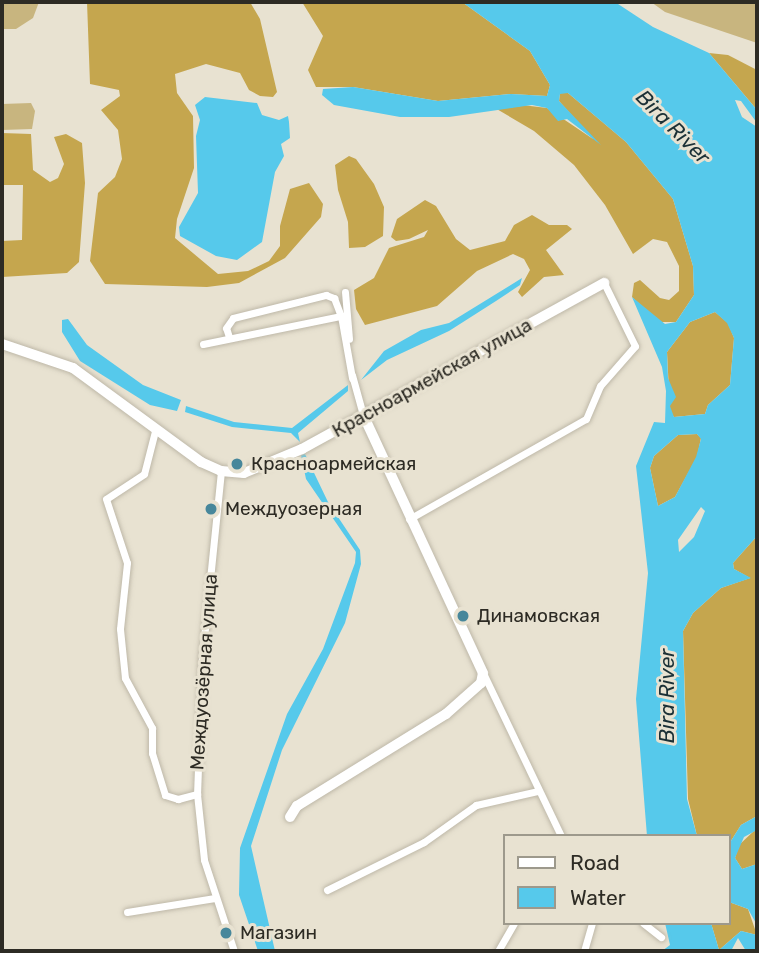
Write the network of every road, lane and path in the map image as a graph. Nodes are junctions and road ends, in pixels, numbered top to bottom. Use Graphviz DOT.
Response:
graph roads {
  1 [pos="604,283"];
  2 [pos="345,292"];
  3 [pos="341,316"];
  4 [pos="229,337"];
  5 [pos="2,344"];
  6 [pos="204,344"];
  7 [pos="352,378"];
  8 [pos="363,415"];
  9 [pos="155,431"];
  10 [pos="221,471"];
  11 [pos="409,519"];
  12 [pos="484,673"];
  13 [pos="538,791"];
  14 [pos="197,794"];
  15 [pos="290,817"];
  16 [pos="558,834"];
  17 [pos="327,890"];
  18 [pos="215,898"];
  19 [pos="127,912"];
  20 [pos="513,925"];
  21 [pos="591,925"];
  22 [pos="646,925"];
  23 [pos="661,937"];
  24 [pos="234,951"];
  25 [pos="498,951"];
  26 [pos="584,951"];
  1 -- 8 [label="street, Красноармейская улица"];
  1 -- 11 [label="street"];
  2 -- 7 [label="street"];
  3 -- 4 [label="street"];
  3 -- 4 [label="street"];
  3 -- 7 [label="street"];
  4 -- 6 [label="street"];
  5 -- 9 [label="street"];
  7 -- 8 [label="street"];
  8 -- 10 [label="street, Красноармейская улица"];
  8 -- 11 [label="street"];
  9 -- 10 [label="street"];
  9 -- 14 [label="street"];
  10 -- 14 [label="street, Междуозёрная улица"];
  11 -- 12 [label="street"];
  12 -- 13 [label="street"];
  12 -- 15 [label="street"];
  13 -- 16 [label="street"];
  13 -- 17 [label="street"];
  14 -- 18 [label="street, Междуозёрная улица"];
  18 -- 19 [label="street"];
  18 -- 24 [label="street, Междуозёрная улица"];
  20 -- 25 [label="street"];
  21 -- 26 [label="street"];
  22 -- 23 [label="street"];
}
